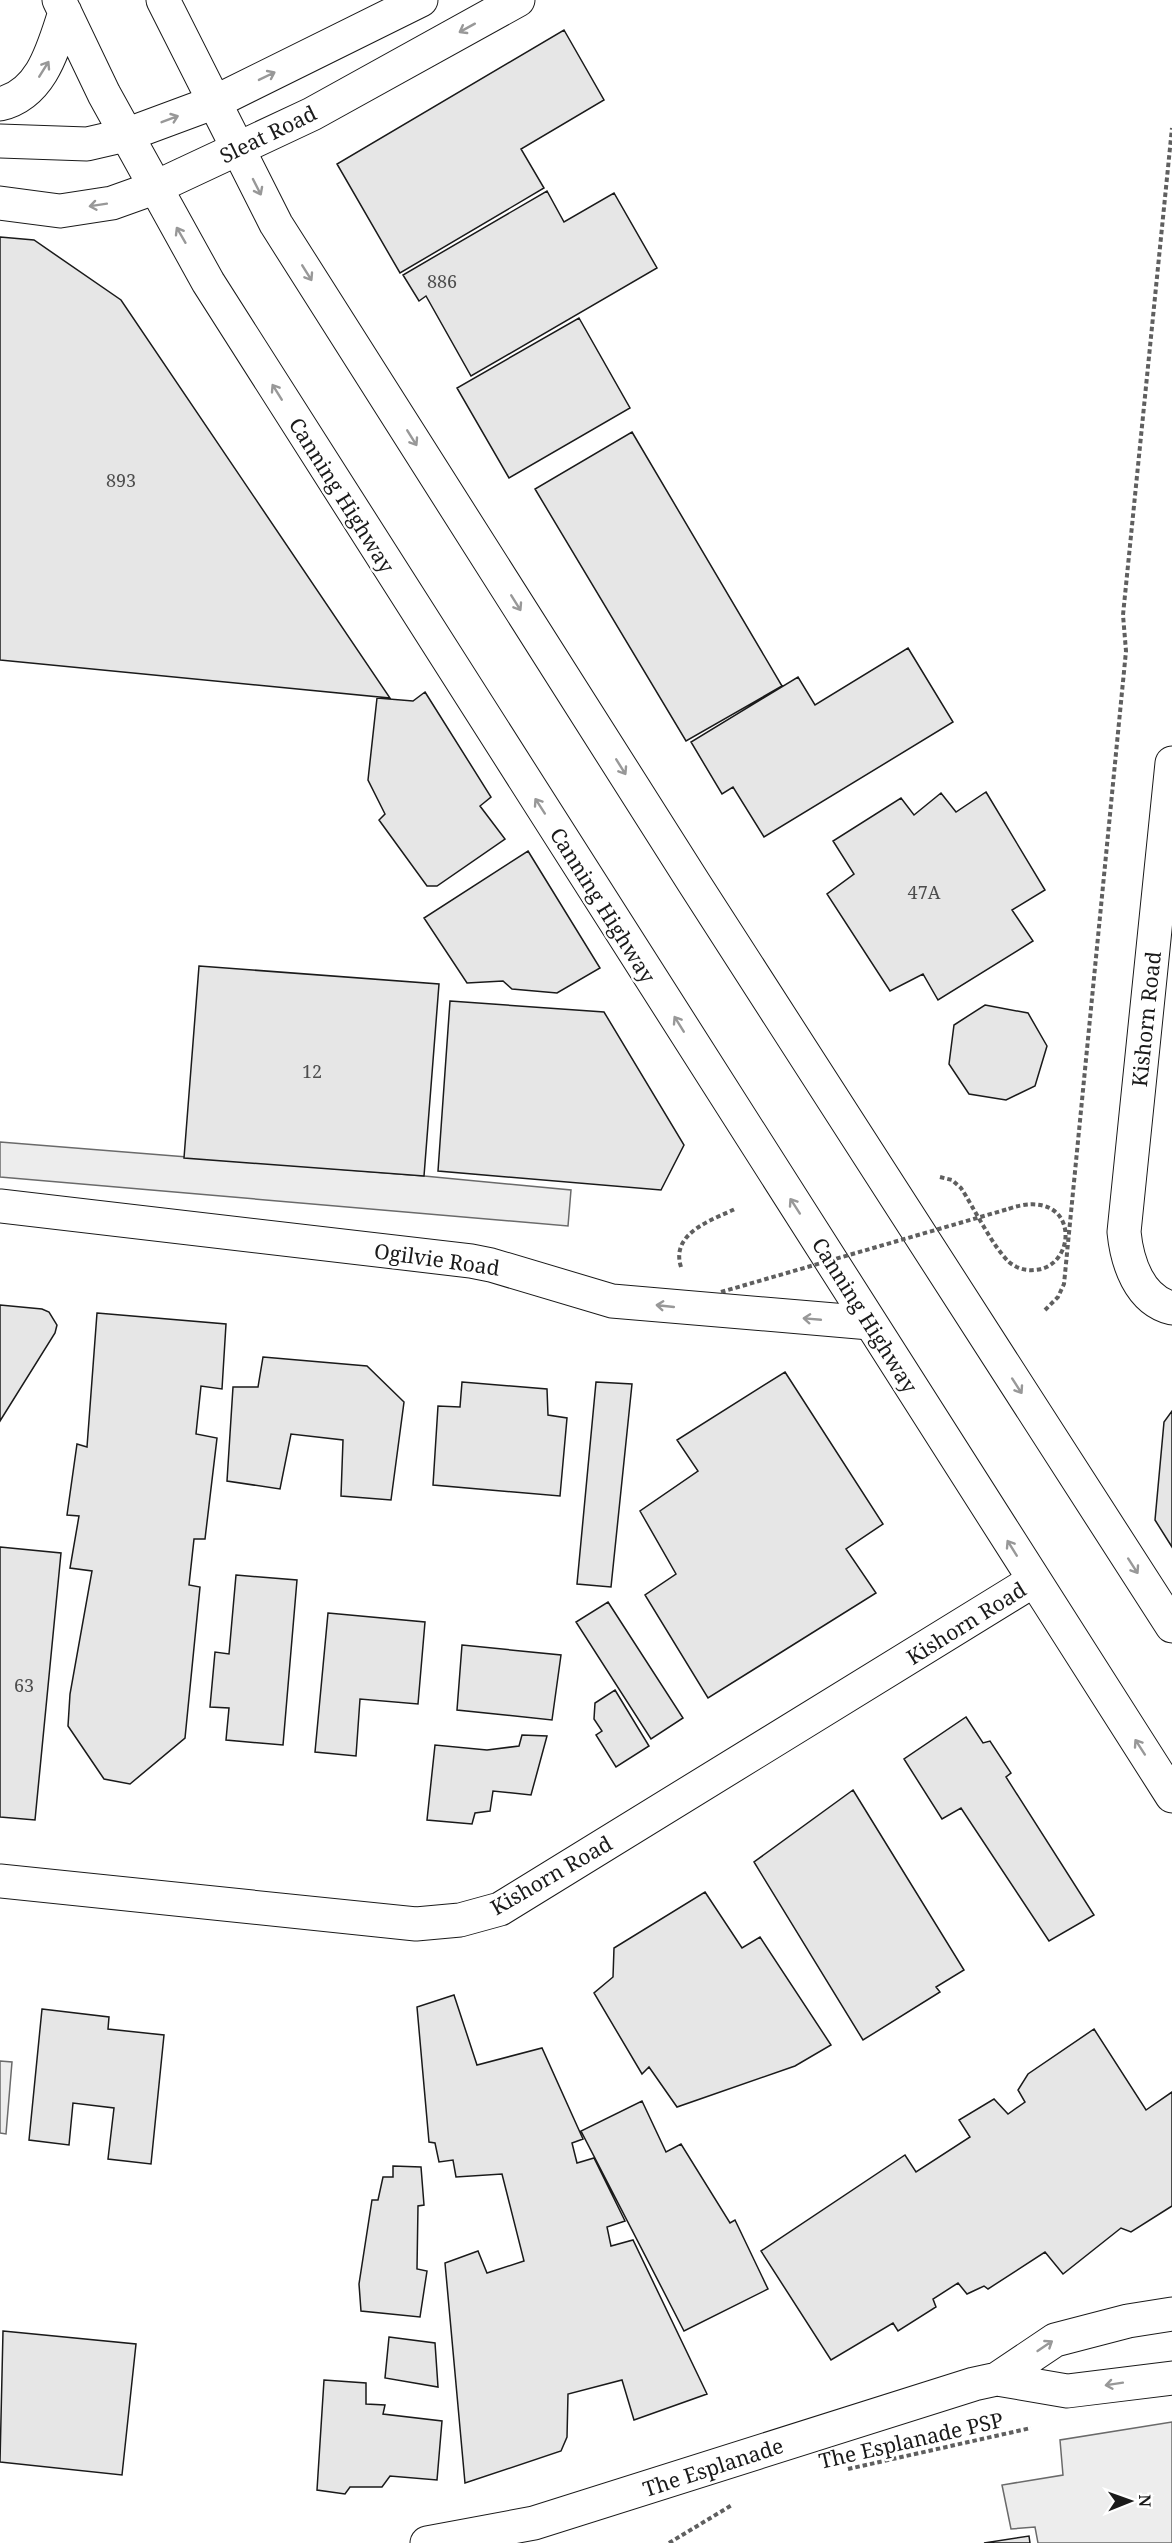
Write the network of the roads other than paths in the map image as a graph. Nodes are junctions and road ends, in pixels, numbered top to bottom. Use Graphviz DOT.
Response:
graph roads {
  1 [pos="163,0"];
  2 [pos="421,0"];
  3 [pos="518,0"];
  4 [pos="62,6"];
  5 [pos="215,102"];
  6 [pos="0,104"];
  7 [pos="126,135"];
  8 [pos="0,141"];
  9 [pos="237,149"];
  10 [pos="154,188"];
  11 [pos="0,203"];
  12 [pos="1172,763"];
  13 [pos="0,1206"];
  14 [pos="1172,1308"];
  15 [pos="870,1323"];
  16 [pos="1034,1581"];
  17 [pos="1172,1626"];
  18 [pos="1172,1796"];
  19 [pos="0,1881"];
  20 [pos="1172,2314"];
  21 [pos="1172,2378"];
  22 [pos="997,2379"];
  23 [pos="427,2543"];
  1 -- 5 [label="main road"];
  5 -- 2 [label="main road, one-way"];
  3 -- 9 [label="main road, Sleat Road, one-way"];
  6 -- 4 [label="main road, one-way"];
  4 -- 7 [label="main road, Canning Highway"];
  7 -- 5 [label="main road, one-way"];
  5 -- 9 [label="main road"];
  7 -- 8 [label="main road"];
  7 -- 10 [label="main road, Canning Highway"];
  9 -- 10 [label="main road, Sleat Road"];
  9 -- 17 [label="main road, one-way"];
  10 -- 11 [label="main road, Sleat Road, one-way"];
  15 -- 10 [label="main road, Canning Highway, one-way"];
  12 -- 14 [label="main road, Kishorn Road"];
  15 -- 13 [label="main road, Ogilvie Road, one-way"];
  16 -- 15 [label="main road, Canning Highway, one-way"];
  18 -- 16 [label="main road, Canning Highway, one-way"];
  16 -- 19 [label="main road, Kishorn Road"];
  22 -- 20 [label="main road, The Esplanade, one-way"];
  21 -- 22 [label="main road, The Esplanade, one-way"];
  22 -- 23 [label="main road, The Esplanade"];
}
